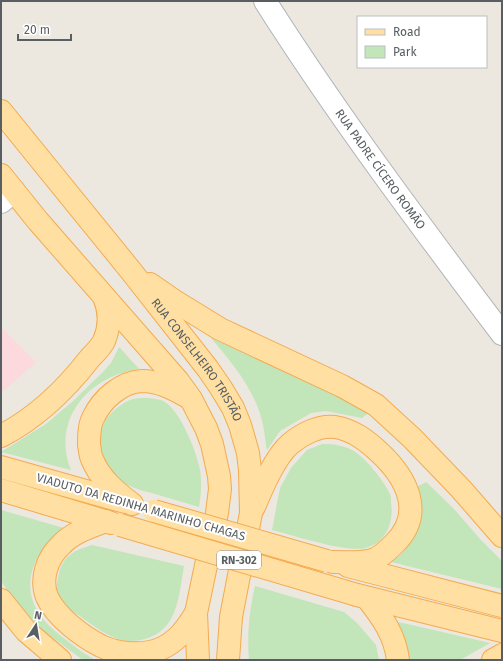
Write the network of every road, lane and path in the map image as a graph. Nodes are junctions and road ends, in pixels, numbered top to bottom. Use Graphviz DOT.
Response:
graph roads {
  1 [pos="264,1"];
  2 [pos="1,111"];
  3 [pos="5,189"];
  4 [pos="130,271"];
  5 [pos="104,297"];
  6 [pos="502,334"];
  7 [pos="191,399"];
  8 [pos="1,436"];
  9 [pos="1,467"];
  10 [pos="1,490"];
  11 [pos="132,504"];
  12 [pos="251,513"];
  13 [pos="113,523"];
  14 [pos="502,536"];
  15 [pos="330,561"];
  16 [pos="362,596"];
  17 [pos="1,600"];
  18 [pos="502,606"];
  19 [pos="196,613"];
  20 [pos="502,631"];
  21 [pos="502,655"];
  22 [pos="60,660"];
  23 [pos="198,660"];
  24 [pos="228,660"];
  25 [pos="398,660"];
  26 [pos="493,660"];
  1 -- 6 [label="street, RUA PADRE CÍCERO ROMÃO"];
  2 -- 4 [label="main road, RUA CONSELHEIRO TRISTÃO"];
  3 -- 5 [label="main road, RUA CONSELHEIRO TRISTÃO"];
  4 -- 12 [label="main road, RUA CONSELHEIRO TRISTÃO"];
  4 -- 14 [label="main road"];
  5 -- 7 [label="main road, RUA CONSELHEIRO TRISTÃO"];
  5 -- 8 [label="main road"];
  7 -- 11 [label="main road"];
  7 -- 19 [label="main road, RUA CONSELHEIRO TRISTÃO"];
  9 -- 11 [label="main road, VIADUTO DA REDINHA MARINHO CHAGAS / RN-302"];
  10 -- 13 [label="main road, VIADUTO DA REDINHA MARINHO CHAGAS / RN-302"];
  11 -- 15 [label="main road, VIADUTO DA REDINHA MARINHO CHAGAS / RN-302, bridge"];
  12 -- 15 [label="main road"];
  12 -- 24 [label="main road, RUA CONSELHEIRO TRISTÃO"];
  13 -- 16 [label="main road, VIADUTO DA REDINHA MARINHO CHAGAS / RN-302, bridge"];
  13 -- 19 [label="main road"];
  15 -- 18 [label="main road, VIADUTO DA REDINHA MARINHO CHAGAS / RN-302"];
  16 -- 20 [label="main road, VIADUTO DA REDINHA MARINHO CHAGAS / RN-302"];
  16 -- 25 [label="main road"];
  17 -- 22 [label="main road"];
  19 -- 23 [label="main road, RUA CONSELHEIRO TRISTÃO"];
  21 -- 26 [label="main road"];
}
